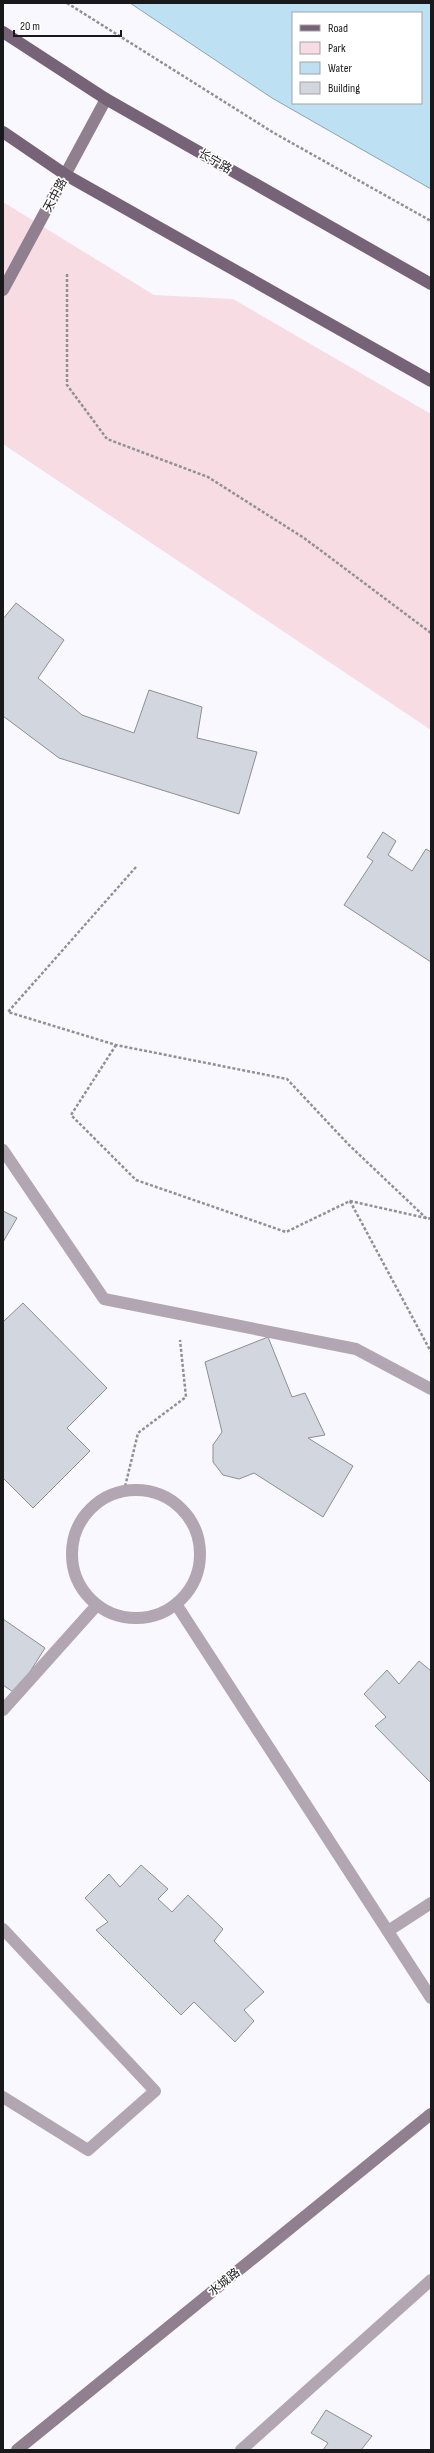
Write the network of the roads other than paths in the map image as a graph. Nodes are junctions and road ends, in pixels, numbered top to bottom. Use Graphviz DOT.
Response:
graph roads {
  1 [pos="3,32"];
  2 [pos="106,99"];
  3 [pos="3,132"];
  4 [pos="66,175"];
  5 [pos="431,284"];
  6 [pos="3,290"];
  7 [pos="431,381"];
  8 [pos="3,1150"];
  9 [pos="431,1389"];
  10 [pos="176,1604"];
  11 [pos="98,1605"];
  12 [pos="3,1710"];
  13 [pos="431,1903"];
  14 [pos="3,1929"];
  15 [pos="388,1931"];
  16 [pos="431,1998"];
  17 [pos="3,2097"];
  18 [pos="431,2114"];
  19 [pos="431,2280"];
  20 [pos="17,2450"];
  21 [pos="241,2450"];
  1 -- 2 [label="main road, 长宁路"];
  2 -- 4 [label="street, 天中路"];
  2 -- 5 [label="main road, 长宁路"];
  3 -- 4 [label="main road"];
  4 -- 6 [label="street, 天中路"];
  4 -- 7 [label="main road"];
  8 -- 9 [label="lane"];
  10 -- 11 [label="lane"];
  10 -- 11 [label="lane"];
  10 -- 15 [label="lane"];
  11 -- 12 [label="lane"];
  13 -- 15 [label="lane"];
  14 -- 17 [label="lane"];
  15 -- 16 [label="lane"];
  18 -- 20 [label="street, 水城路"];
  19 -- 21 [label="lane"];
}
